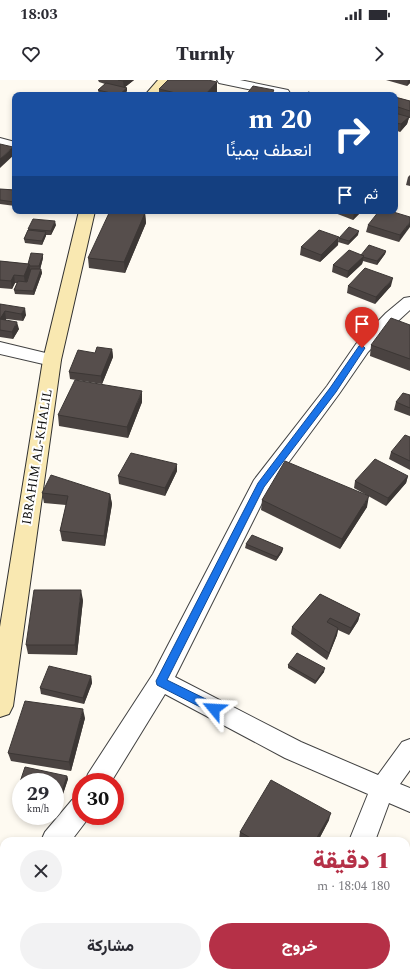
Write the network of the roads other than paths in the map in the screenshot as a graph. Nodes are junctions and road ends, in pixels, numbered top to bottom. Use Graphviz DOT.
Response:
graph roads {
  1 [pos="165,80"];
  2 [pos="223,80"];
  3 [pos="155,92"];
  4 [pos="279,92"];
  5 [pos="0,142"];
  6 [pos="12,145"];
  7 [pos="86,214"];
  8 [pos="405,313"];
  9 [pos="0,348"];
  10 [pos="52,360"];
  11 [pos="161,681"];
  12 [pos="0,706"];
  13 [pos="410,750"];
  14 [pos="103,773"];
  15 [pos="383,788"];
  16 [pos="410,800"];
  17 [pos="72,820"];
  18 [pos="58,837"];
  19 [pos="364,837"];
  1 -- 3 [label="street"];
  2 -- 4 [label="street"];
  5 -- 6 [label="street"];
  7 -- 10 [label="street, IBRAHIM AL-KHALIL"];
  8 -- 11 [label="street"];
  9 -- 10 [label="street"];
  10 -- 12 [label="street, IBRAHIM AL-KHALIL"];
  11 -- 14 [label="street"];
  11 -- 15 [label="street"];
  13 -- 15 [label="street"];
  15 -- 16 [label="street"];
  15 -- 19 [label="street"];
  17 -- 18 [label="street"];
}
